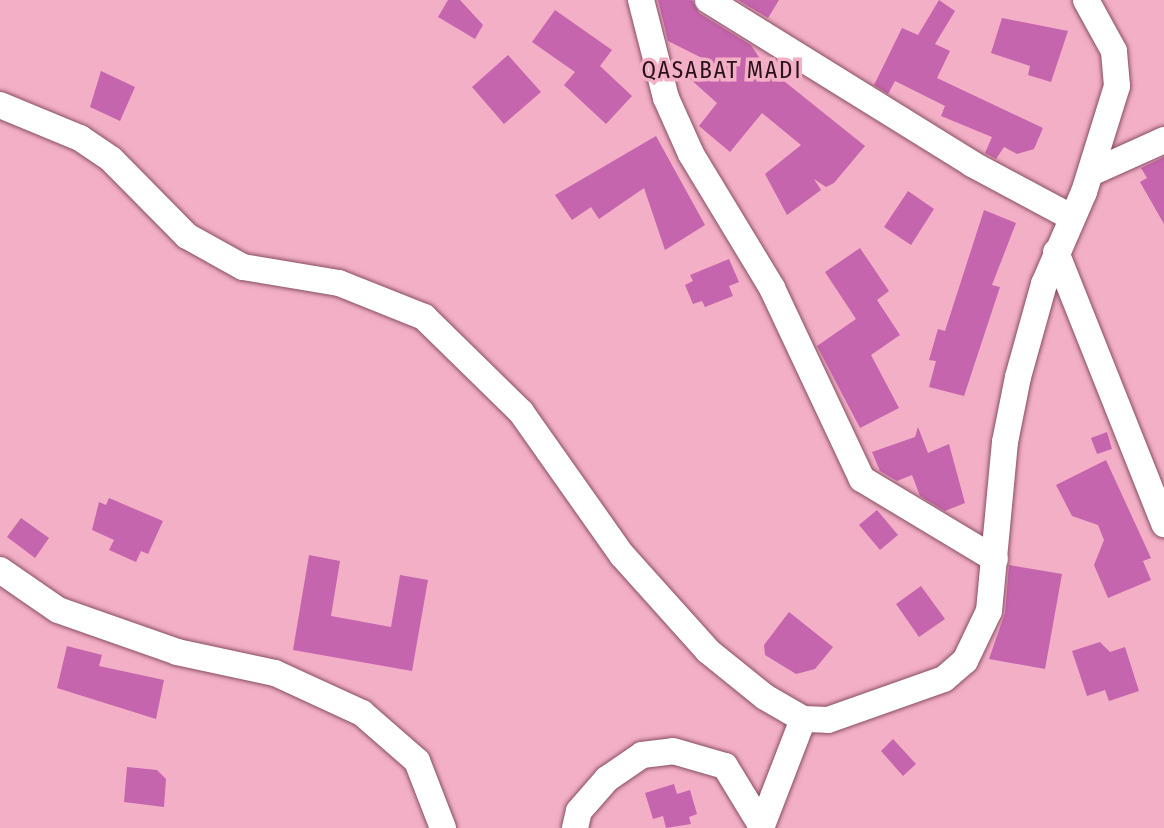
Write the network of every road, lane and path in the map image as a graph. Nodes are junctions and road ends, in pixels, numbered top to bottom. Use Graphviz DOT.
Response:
graph roads {
  1 [pos="708,0"];
  2 [pos="1086,0"];
  3 [pos="643,2"];
  4 [pos="0,105"];
  5 [pos="1164,140"];
  6 [pos="1091,173"];
  7 [pos="1071,217"];
  8 [pos="1056,252"];
  9 [pos="1164,524"];
  10 [pos="995,559"];
  11 [pos="0,570"];
  12 [pos="803,719"];
  13 [pos="761,826"];
  14 [pos="443,828"];
  15 [pos="575,828"];
  1 -- 7 [label="street"];
  2 -- 6 [label="street"];
  3 -- 10 [label="street"];
  4 -- 12 [label="street"];
  5 -- 6 [label="street"];
  6 -- 7 [label="street"];
  7 -- 8 [label="street"];
  8 -- 9 [label="street"];
  8 -- 10 [label="street"];
  10 -- 12 [label="street"];
  11 -- 14 [label="street"];
  12 -- 13 [label="street"];
  13 -- 15 [label="street"];
}
